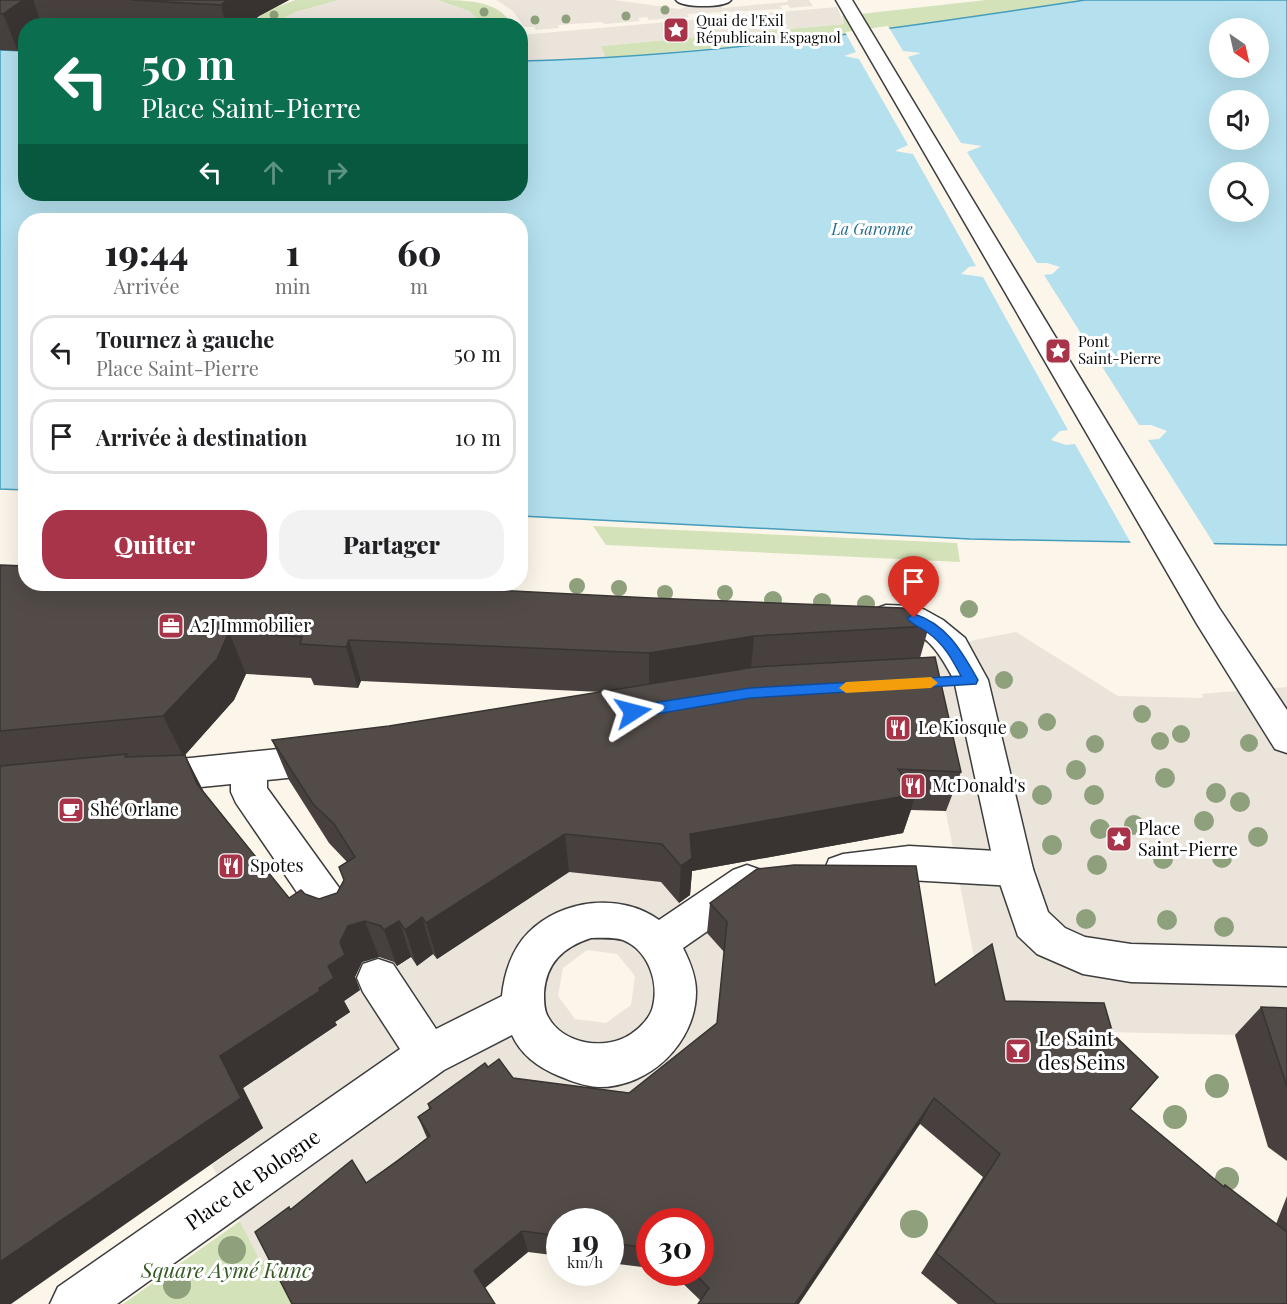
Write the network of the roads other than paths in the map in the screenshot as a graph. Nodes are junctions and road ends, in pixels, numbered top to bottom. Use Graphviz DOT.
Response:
graph roads {
  1 [pos="684,0"];
  2 [pos="723,0"];
  3 [pos="846,3"];
  4 [pos="854,616"];
  5 [pos="1287,739"];
  6 [pos="353,755"];
  7 [pos="248,768"];
  8 [pos="118,780"];
  9 [pos="1014,869"];
  10 [pos="336,916"];
  11 [pos="658,943"];
  12 [pos="1287,967"];
  13 [pos="378,978"];
  14 [pos="523,1007"];
  15 [pos="429,1055"];
  16 [pos="75,1304"];
  1 -- 2 [label="street"];
  3 -- 5 [label="street"];
  4 -- 9 [label="street"];
  6 -- 7 [label="street"];
  7 -- 8 [label="street"];
  7 -- 10 [label="street"];
  9 -- 11 [label="street"];
  9 -- 12 [label="street"];
  11 -- 14 [label="street"];
  11 -- 14 [label="street"];
  13 -- 15 [label="street"];
  14 -- 15 [label="street, Place de Bologne"];
  15 -- 16 [label="street, Place de Bologne"];
}
